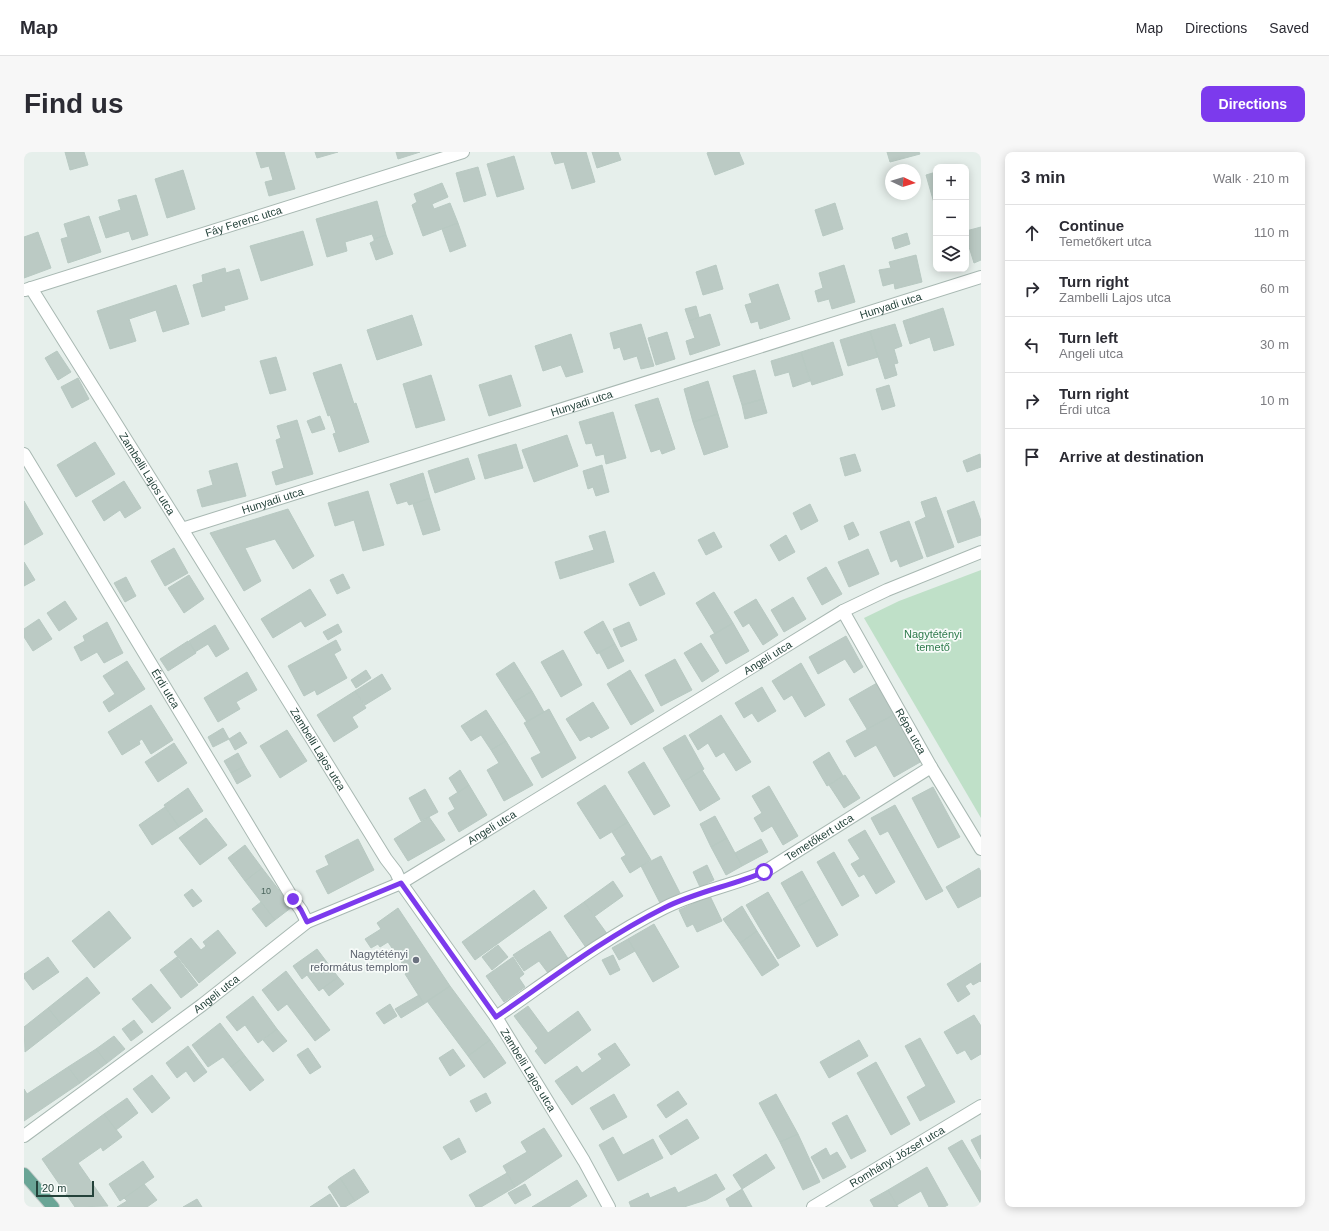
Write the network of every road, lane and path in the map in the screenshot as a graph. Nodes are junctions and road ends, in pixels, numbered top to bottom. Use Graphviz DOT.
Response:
graph roads {
  1 [pos="463,152"];
  2 [pos="981,277"];
  3 [pos="28,289"];
  4 [pos="24,454"];
  5 [pos="182,529"];
  6 [pos="981,552"];
  7 [pos="843,611"];
  8 [pos="931,767"];
  9 [pos="981,849"];
  10 [pos="401,883"];
  11 [pos="307,922"];
  12 [pos="496,1017"];
  13 [pos="981,1106"];
  14 [pos="24,1136"];
  15 [pos="24,1174"];
  16 [pos="53,1207"];
  17 [pos="609,1207"];
  18 [pos="813,1207"];
  1 -- 3 [label="street, Fáy Ferenc utca"];
  2 -- 5 [label="street, Hunyadi utca"];
  3 -- 5 [label="street, Zambelli Lajos utca"];
  4 -- 11 [label="street, Érdi utca"];
  5 -- 10 [label="street, Zambelli Lajos utca"];
  6 -- 7 [label="street, Angeli utca"];
  7 -- 8 [label="street, Répa utca"];
  7 -- 10 [label="street, Angeli utca"];
  8 -- 9 [label="street, Répa utca"];
  8 -- 12 [label="street, Temetőkert utca"];
  10 -- 11 [label="street, Angeli utca"];
  10 -- 12 [label="street, Zambelli Lajos utca"];
  11 -- 14 [label="street, Angeli utca"];
  12 -- 17 [label="street, Zambelli Lajos utca"];
  13 -- 18 [label="street, Romhányi József utca"];
  15 -- 16 [label="main road"];
}
